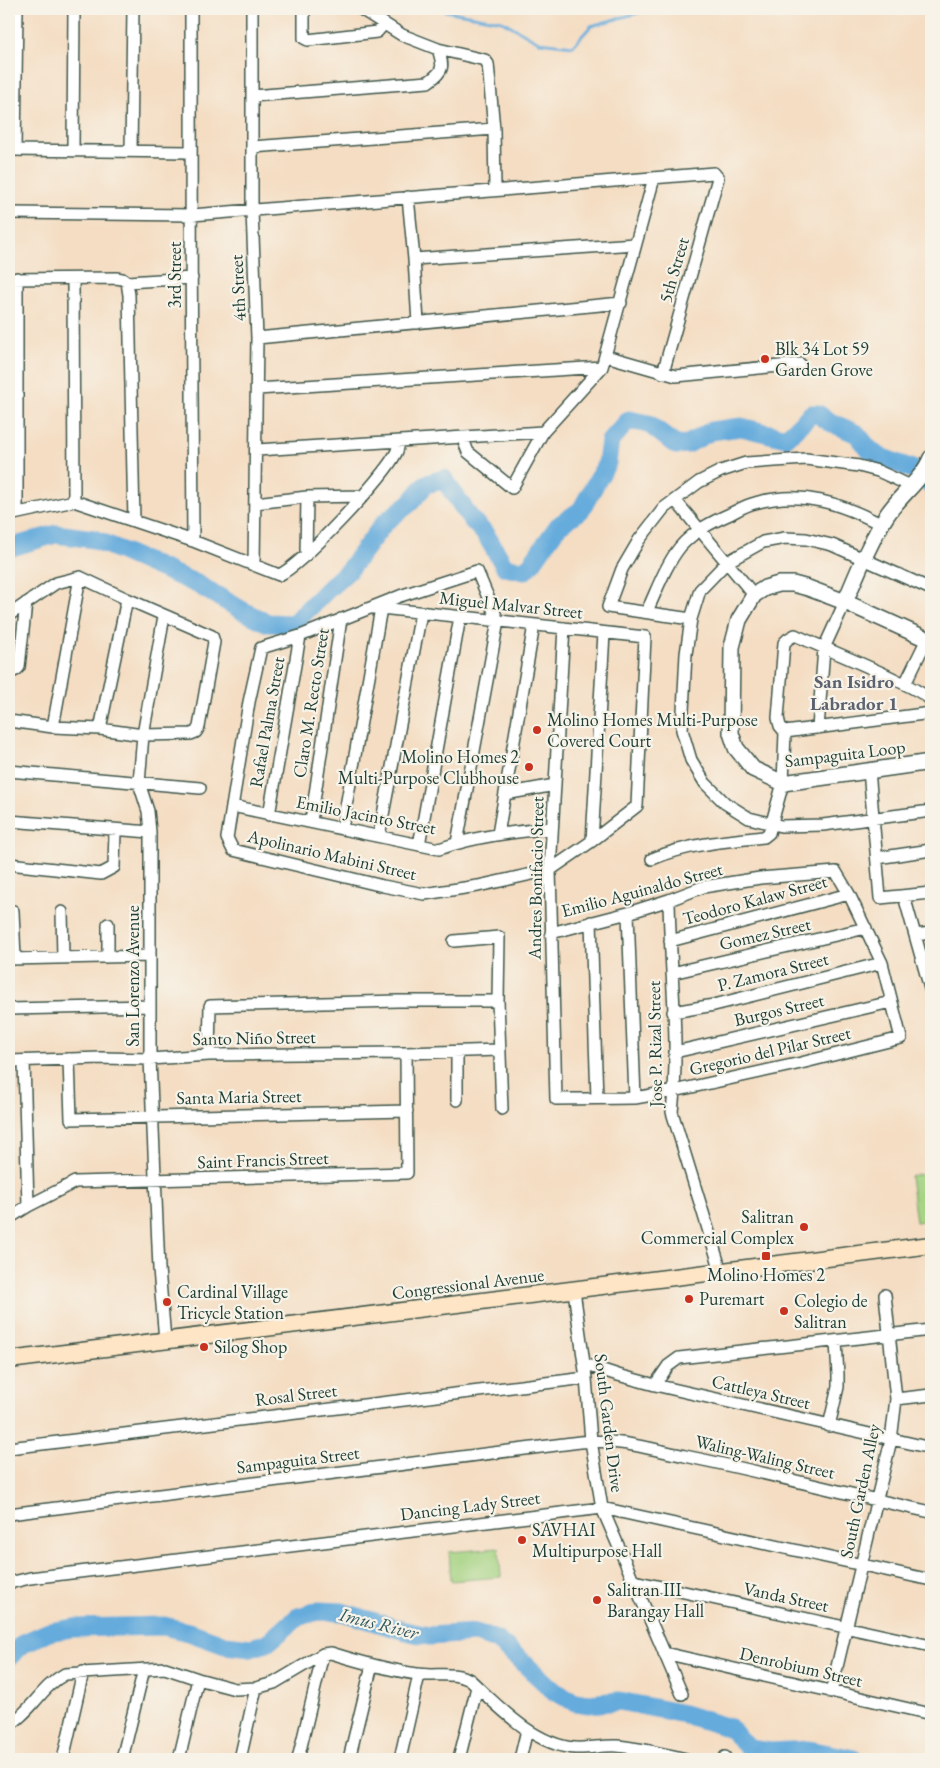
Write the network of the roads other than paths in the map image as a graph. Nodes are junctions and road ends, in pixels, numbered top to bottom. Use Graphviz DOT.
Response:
graph roads {
  1 [pos="17,9"];
  2 [pos="74,9"];
  3 [pos="133,9"];
  4 [pos="191,9"];
  5 [pos="252,9"];
  6 [pos="304,9"];
  7 [pos="361,9"];
  8 [pos="384,24"];
  9 [pos="438,49"];
  10 [pos="252,96"];
  11 [pos="494,129"];
  12 [pos="252,147"];
  13 [pos="12,150"];
  14 [pos="73,150"];
  15 [pos="131,151"];
  16 [pos="190,152"];
  17 [pos="654,178"];
  18 [pos="495,190"];
  19 [pos="408,197"];
  20 [pos="252,211"];
  21 [pos="9,213"];
  22 [pos="192,215"];
  23 [pos="634,244"];
  24 [pos="414,259"];
  25 [pos="192,278"];
  26 [pos="13,279"];
  27 [pos="73,279"];
  28 [pos="127,282"];
  29 [pos="621,303"];
  30 [pos="418,322"];
  31 [pos="258,338"];
  32 [pos="604,361"];
  33 [pos="800,364"];
  34 [pos="663,373"];
  35 [pos="257,389"];
  36 [pos="543,432"];
  37 [pos="462,437"];
  38 [pos="399,442"];
  39 [pos="257,450"];
  40 [pos="929,463"];
  41 [pos="912,484"];
  42 [pos="362,496"];
  43 [pos="306,497"];
  44 [pos="675,500"];
  45 [pos="74,501"];
  46 [pos="255,502"];
  47 [pos="13,514"];
  48 [pos="134,521"];
  49 [pos="882,524"];
  50 [pos="700,529"];
  51 [pos="193,541"];
  52 [pos="306,556"];
  53 [pos="864,559"];
  54 [pos="727,562"];
  55 [pos="254,565"];
  56 [pos="80,577"];
  57 [pos="931,589"];
  58 [pos="754,595"];
  59 [pos="127,599"];
  60 [pos="845,602"];
  61 [pos="26,604"];
  62 [pos="377,608"];
  63 [pos="647,611"];
  64 [pos="421,613"];
  65 [pos="9,616"];
  66 [pos="164,616"];
  67 [pos="460,617"];
  68 [pos="341,619"];
  69 [pos="691,619"];
  70 [pos="498,621"];
  71 [pos="534,625"];
  72 [pos="564,628"];
  73 [pos="604,633"];
  74 [pos="300,636"];
  75 [pos="645,637"];
  76 [pos="929,640"];
  77 [pos="824,648"];
  78 [pos="9,673"];
  79 [pos="905,684"];
  80 [pos="931,701"];
  81 [pos="931,713"];
  82 [pos="9,722"];
  83 [pos="53,727"];
  84 [pos="818,728"];
  85 [pos="100,729"];
  86 [pos="785,732"];
  87 [pos="143,735"];
  88 [pos="931,762"];
  89 [pos="869,770"];
  90 [pos="9,771"];
  91 [pos="139,783"];
  92 [pos="783,783"];
  93 [pos="555,785"];
  94 [pos="200,788"];
  95 [pos="505,794"];
  96 [pos="232,806"];
  97 [pos="931,811"];
  98 [pos="269,814"];
  99 [pos="873,818"];
  100 [pos="9,821"];
  101 [pos="311,821"];
  102 [pos="772,823"];
  103 [pos="552,828"];
  104 [pos="342,829"];
  105 [pos="115,830"];
  106 [pos="150,832"];
  107 [pos="498,834"];
  108 [pos="380,836"];
  109 [pos="592,841"];
  110 [pos="457,843"];
  111 [pos="419,845"];
  112 [pos="931,850"];
  113 [pos="877,858"];
  114 [pos="652,859"];
  115 [pos="9,864"];
  116 [pos="550,870"];
  117 [pos="931,892"];
  118 [pos="849,894"];
  119 [pos="904,896"];
  120 [pos="670,900"];
  121 [pos="13,911"];
  122 [pos="62,912"];
  123 [pos="628,913"];
  124 [pos="592,922"];
  125 [pos="108,924"];
  126 [pos="866,928"];
  127 [pos="551,933"];
  128 [pos="931,933"];
  129 [pos="915,935"];
  130 [pos="454,941"];
  131 [pos="670,941"];
  132 [pos="150,956"];
  133 [pos="108,957"];
  134 [pos="63,958"];
  135 [pos="12,959"];
  136 [pos="882,963"];
  137 [pos="672,973"];
  138 [pos="931,992"];
  139 [pos="498,1001"];
  140 [pos="891,1002"];
  141 [pos="150,1006"];
  142 [pos="9,1010"];
  143 [pos="673,1012"];
  144 [pos="499,1050"];
  145 [pos="457,1052"];
  146 [pos="675,1052"];
  147 [pos="209,1054"];
  148 [pos="406,1054"];
  149 [pos="69,1059"];
  150 [pos="150,1059"];
  151 [pos="9,1061"];
  152 [pos="24,1061"];
  153 [pos="674,1091"];
  154 [pos="597,1098"];
  155 [pos="634,1098"];
  156 [pos="556,1099"];
  157 [pos="457,1100"];
  158 [pos="502,1109"];
  159 [pos="407,1111"];
  160 [pos="154,1117"];
  161 [pos="156,1180"];
  162 [pos="28,1206"];
  163 [pos="9,1218"];
  164 [pos="931,1245"];
  165 [pos="721,1271"];
  166 [pos="574,1291"];
  167 [pos="885,1295"];
  168 [pos="931,1330"];
  169 [pos="889,1336"];
  170 [pos="165,1340"];
  171 [pos="836,1342"];
  172 [pos="9,1360"];
  173 [pos="584,1364"];
  174 [pos="586,1378"];
  175 [pos="655,1385"];
  176 [pos="931,1395"];
  177 [pos="896,1399"];
  178 [pos="829,1426"];
  179 [pos="891,1440"];
  180 [pos="591,1441"];
  181 [pos="9,1448"];
  182 [pos="931,1448"];
  183 [pos="877,1501"];
  184 [pos="602,1508"];
  185 [pos="931,1512"];
  186 [pos="9,1514"];
  187 [pos="862,1565"];
  188 [pos="931,1580"];
  189 [pos="634,1581"];
  190 [pos="9,1583"];
  191 [pos="846,1628"];
  192 [pos="931,1646"];
  193 [pos="664,1653"];
  194 [pos="323,1654"];
  195 [pos="372,1665"];
  196 [pos="144,1669"];
  197 [pos="83,1672"];
  198 [pos="419,1675"];
  199 [pos="198,1679"];
  200 [pos="477,1687"];
  201 [pos="256,1688"];
  202 [pos="831,1692"];
  203 [pos="682,1694"];
  204 [pos="931,1714"];
  205 [pos="9,1725"];
  206 [pos="527,1730"];
  207 [pos="628,1747"];
  208 [pos="574,1754"];
  209 [pos="679,1758"];
  210 [pos="63,1759"];
  211 [pos="122,1759"];
  212 [pos="179,1759"];
  213 [pos="240,1759"];
  214 [pos="298,1759"];
  215 [pos="349,1759"];
  216 [pos="400,1759"];
  217 [pos="459,1759"];
  218 [pos="520,1759"];
  219 [pos="625,1759"];
  1 -- 13 [label="street"];
  2 -- 14 [label="street"];
  3 -- 15 [label="street"];
  4 -- 16 [label="street, 3rd Street"];
  5 -- 10 [label="street, 4th Street"];
  6 -- 8 [label="street"];
  7 -- 8 [label="street"];
  8 -- 9 [label="street"];
  9 -- 10 [label="street"];
  9 -- 11 [label="street"];
  10 -- 12 [label="street, 4th Street"];
  11 -- 12 [label="street"];
  11 -- 18 [label="street"];
  12 -- 20 [label="street, 4th Street"];
  13 -- 14 [label="street"];
  14 -- 15 [label="street"];
  15 -- 16 [label="street"];
  16 -- 22 [label="street, 3rd Street"];
  17 -- 18 [label="street"];
  17 -- 23 [label="street"];
  17 -- 34 [label="street, 5th Street"];
  18 -- 19 [label="street"];
  19 -- 20 [label="street"];
  19 -- 24 [label="street"];
  20 -- 22 [label="street"];
  20 -- 31 [label="street, 4th Street"];
  21 -- 22 [label="street"];
  22 -- 25 [label="street, 3rd Street"];
  23 -- 24 [label="street"];
  23 -- 29 [label="street"];
  24 -- 30 [label="street"];
  25 -- 28 [label="street"];
  25 -- 51 [label="street, 3rd Street"];
  26 -- 27 [label="street"];
  26 -- 47 [label="street"];
  27 -- 28 [label="street"];
  27 -- 45 [label="street"];
  28 -- 48 [label="street"];
  29 -- 30 [label="street"];
  29 -- 32 [label="street"];
  30 -- 31 [label="street"];
  31 -- 35 [label="street, 4th Street"];
  32 -- 34 [label="street"];
  32 -- 35 [label="street"];
  32 -- 36 [label="street"];
  33 -- 34 [label="street"];
  35 -- 39 [label="street, 4th Street"];
  36 -- 37 [label="street"];
  36 -- 37 [label="street"];
  37 -- 38 [label="street"];
  38 -- 39 [label="street"];
  38 -- 42 [label="street"];
  39 -- 46 [label="street, 4th Street"];
  40 -- 41 [label="street"];
  41 -- 44 [label="street"];
  41 -- 49 [label="street"];
  42 -- 43 [label="street"];
  42 -- 52 [label="street"];
  43 -- 46 [label="street"];
  43 -- 52 [label="street"];
  44 -- 50 [label="street"];
  44 -- 63 [label="street"];
  45 -- 47 [label="street"];
  45 -- 48 [label="street"];
  46 -- 55 [label="street, 4th Street"];
  48 -- 51 [label="street"];
  49 -- 50 [label="street"];
  49 -- 53 [label="street"];
  50 -- 54 [label="street"];
  50 -- 63 [label="street"];
  51 -- 55 [label="street"];
  52 -- 55 [label="street"];
  53 -- 54 [label="street"];
  53 -- 57 [label="street"];
  53 -- 60 [label="street"];
  54 -- 58 [label="street"];
  54 -- 69 [label="street"];
  56 -- 59 [label="street"];
  56 -- 61 [label="street"];
  56 -- 83 [label="street"];
  58 -- 60 [label="street"];
  58 -- 92 [label="street, Sampaguita Loop"];
  59 -- 66 [label="street"];
  59 -- 85 [label="street"];
  60 -- 76 [label="street"];
  60 -- 77 [label="street"];
  61 -- 65 [label="street"];
  61 -- 78 [label="street"];
  62 -- 64 [label="street, Miguel Malvar Street"];
  62 -- 68 [label="street"];
  62 -- 70 [label="street"];
  62 -- 104 [label="street"];
  63 -- 69 [label="street"];
  64 -- 67 [label="street, Miguel Malvar Street"];
  64 -- 108 [label="street"];
  66 -- 87 [label="street, San Lorenzo Avenue"];
  66 -- 87 [label="street"];
  67 -- 70 [label="street, Miguel Malvar Street"];
  67 -- 111 [label="street"];
  68 -- 74 [label="street"];
  68 -- 101 [label="street, Claro M. Recto Street"];
  69 -- 102 [label="street"];
  70 -- 71 [label="street, Miguel Malvar Street"];
  70 -- 110 [label="street"];
  71 -- 72 [label="street, Miguel Malvar Street"];
  71 -- 95 [label="street"];
  72 -- 73 [label="street, Miguel Malvar Street"];
  72 -- 93 [label="street, Andres Bonifacio Street"];
  73 -- 75 [label="street, Miguel Malvar Street"];
  73 -- 109 [label="street"];
  74 -- 96 [label="street, Apolinario Mabini Street"];
  74 -- 98 [label="street, Rafael Palma Street"];
  75 -- 109 [label="street, Apolinario Mabini Street"];
  76 -- 79 [label="street"];
  77 -- 79 [label="street"];
  77 -- 84 [label="street"];
  77 -- 86 [label="street"];
  79 -- 80 [label="street"];
  81 -- 84 [label="street"];
  82 -- 83 [label="street"];
  83 -- 85 [label="street"];
  84 -- 86 [label="street"];
  85 -- 87 [label="street"];
  86 -- 92 [label="street"];
  87 -- 91 [label="street, San Lorenzo Avenue"];
  88 -- 89 [label="street, Sampaguita Loop"];
  89 -- 92 [label="street, Sampaguita Loop"];
  89 -- 99 [label="street"];
  90 -- 91 [label="street"];
  91 -- 94 [label="street"];
  91 -- 106 [label="street, San Lorenzo Avenue"];
  92 -- 102 [label="street"];
  93 -- 95 [label="street"];
  93 -- 103 [label="street, Andres Bonifacio Street"];
  95 -- 107 [label="street"];
  96 -- 98 [label="street, Emilio Jacinto Street"];
  96 -- 116 [label="street, Apolinario Mabini Street"];
  97 -- 99 [label="street"];
  98 -- 101 [label="street, Emilio Jacinto Street"];
  99 -- 102 [label="street"];
  99 -- 113 [label="street"];
  100 -- 105 [label="street"];
  101 -- 104 [label="street, Emilio Jacinto Street"];
  102 -- 114 [label="street"];
  103 -- 107 [label="street, Emilio Jacinto Street"];
  103 -- 116 [label="street, Andres Bonifacio Street"];
  104 -- 108 [label="street, Emilio Jacinto Street"];
  105 -- 106 [label="street"];
  105 -- 115 [label="street"];
  106 -- 132 [label="street, San Lorenzo Avenue"];
  107 -- 110 [label="street, Emilio Jacinto Street"];
  108 -- 111 [label="street, Emilio Jacinto Street"];
  109 -- 116 [label="street, Apolinario Mabini Street"];
  110 -- 111 [label="street, Emilio Jacinto Street"];
  112 -- 113 [label="street"];
  113 -- 119 [label="street"];
  116 -- 127 [label="street, Andres Bonifacio Street"];
  117 -- 119 [label="street"];
  118 -- 120 [label="street, Emilio Aguinaldo Street"];
  118 -- 126 [label="street"];
  118 -- 131 [label="street, Teodoro Kalaw Street"];
  119 -- 129 [label="street"];
  120 -- 123 [label="street, Emilio Aguinaldo Street"];
  120 -- 131 [label="street, Jose P. Rizal Street"];
  121 -- 135 [label="street"];
  122 -- 134 [label="street"];
  123 -- 124 [label="street, Emilio Aguinaldo Street"];
  123 -- 155 [label="street"];
  124 -- 127 [label="street, Emilio Aguinaldo Street"];
  124 -- 154 [label="street"];
  125 -- 133 [label="street"];
  126 -- 136 [label="street"];
  126 -- 137 [label="street, Gomez Street"];
  127 -- 156 [label="street, Andres Bonifacio Street"];
  128 -- 129 [label="street"];
  129 -- 138 [label="street"];
  130 -- 139 [label="street"];
  131 -- 137 [label="street, Jose P. Rizal Street"];
  132 -- 133 [label="street"];
  132 -- 141 [label="street, San Lorenzo Avenue"];
  133 -- 134 [label="street"];
  134 -- 135 [label="street"];
  136 -- 140 [label="street"];
  136 -- 143 [label="street, P. Zamora Street"];
  137 -- 143 [label="street, Jose P. Rizal Street"];
  139 -- 144 [label="street"];
  139 -- 147 [label="street"];
  140 -- 146 [label="street, Burgos Street"];
  140 -- 153 [label="street, Gregorio del Pilar Street"];
  141 -- 142 [label="street"];
  141 -- 150 [label="street, San Lorenzo Avenue"];
  143 -- 146 [label="street, Jose P. Rizal Street"];
  144 -- 145 [label="street, Santo Niño Street"];
  144 -- 158 [label="street"];
  145 -- 148 [label="street, Santo Niño Street"];
  145 -- 157 [label="street"];
  146 -- 153 [label="street, Jose P. Rizal Street"];
  147 -- 148 [label="street, Santo Niño Street"];
  147 -- 150 [label="street, Santo Niño Street"];
  148 -- 159 [label="street, Saint Francis Street"];
  149 -- 150 [label="street, Santo Niño Street"];
  149 -- 152 [label="street, Santo Niño Street"];
  149 -- 160 [label="street, Santa Maria Street"];
  150 -- 160 [label="street, San Lorenzo Avenue"];
  151 -- 152 [label="street, Santo Niño Street"];
  152 -- 162 [label="street"];
  153 -- 155 [label="street, Gregorio del Pilar Street"];
  153 -- 165 [label="street, Jose P. Rizal Street"];
  154 -- 155 [label="street, Gregorio del Pilar Street"];
  154 -- 156 [label="street, Gregorio del Pilar Street"];
  159 -- 160 [label="street, Santa Maria Street"];
  159 -- 161 [label="street, Saint Francis Street"];
  160 -- 161 [label="street, San Lorenzo Avenue"];
  161 -- 162 [label="street, Saint Francis Street"];
  161 -- 170 [label="street, San Lorenzo Avenue"];
  162 -- 163 [label="street, Saint Francis Street"];
  164 -- 165 [label="main road, Congressional Avenue"];
  165 -- 166 [label="main road, Congressional Avenue"];
  166 -- 170 [label="main road, Congressional Avenue"];
  166 -- 173 [label="street, South Garden Drive"];
  167 -- 169 [label="street, South Garden Alley"];
  168 -- 169 [label="street"];
  169 -- 171 [label="street"];
  169 -- 177 [label="street, South Garden Alley"];
  170 -- 172 [label="main road, Congressional Avenue"];
  171 -- 175 [label="street"];
  171 -- 178 [label="street"];
  173 -- 174 [label="street, South Garden Drive"];
  173 -- 175 [label="street, Cattleya Street"];
  174 -- 180 [label="street, South Garden Drive"];
  174 -- 181 [label="street, Rosal Street"];
  175 -- 178 [label="street, Cattleya Street"];
  176 -- 177 [label="street"];
  177 -- 179 [label="street, South Garden Alley"];
  178 -- 179 [label="street, Cattleya Street"];
  179 -- 182 [label="street, Cattleya Street"];
  179 -- 183 [label="street, South Garden Alley"];
  180 -- 183 [label="street, Waling-Waling Street"];
  180 -- 184 [label="street, South Garden Drive"];
  180 -- 186 [label="street, Sampaguita Street"];
  183 -- 185 [label="street, Waling-Waling Street"];
  183 -- 187 [label="street, South Garden Alley"];
  184 -- 187 [label="street, Dancing Lady Street"];
  184 -- 189 [label="street, South Garden Drive"];
  184 -- 190 [label="street, Dancing Lady Street"];
  187 -- 188 [label="street, Dancing Lady Street"];
  187 -- 191 [label="street, South Garden Alley"];
  189 -- 191 [label="street, Vanda Street"];
  189 -- 193 [label="street, South Garden Drive"];
  191 -- 192 [label="street, Vanda Street"];
  191 -- 202 [label="street, South Garden Alley"];
  193 -- 202 [label="street, Denrobium Street"];
  193 -- 203 [label="street, South Garden Drive"];
  194 -- 195 [label="street"];
  194 -- 201 [label="street"];
  194 -- 214 [label="street"];
  195 -- 198 [label="street"];
  195 -- 215 [label="street"];
  196 -- 197 [label="street"];
  196 -- 199 [label="street"];
  196 -- 211 [label="street"];
  197 -- 205 [label="street"];
  197 -- 210 [label="street"];
  198 -- 200 [label="street"];
  198 -- 216 [label="street"];
  199 -- 201 [label="street"];
  199 -- 212 [label="street"];
  200 -- 206 [label="street"];
  200 -- 217 [label="street"];
  201 -- 213 [label="street"];
  202 -- 204 [label="street, Denrobium Street"];
  206 -- 208 [label="street"];
  206 -- 218 [label="street"];
  207 -- 208 [label="street"];
  207 -- 209 [label="street"];
  207 -- 219 [label="street"];
}
